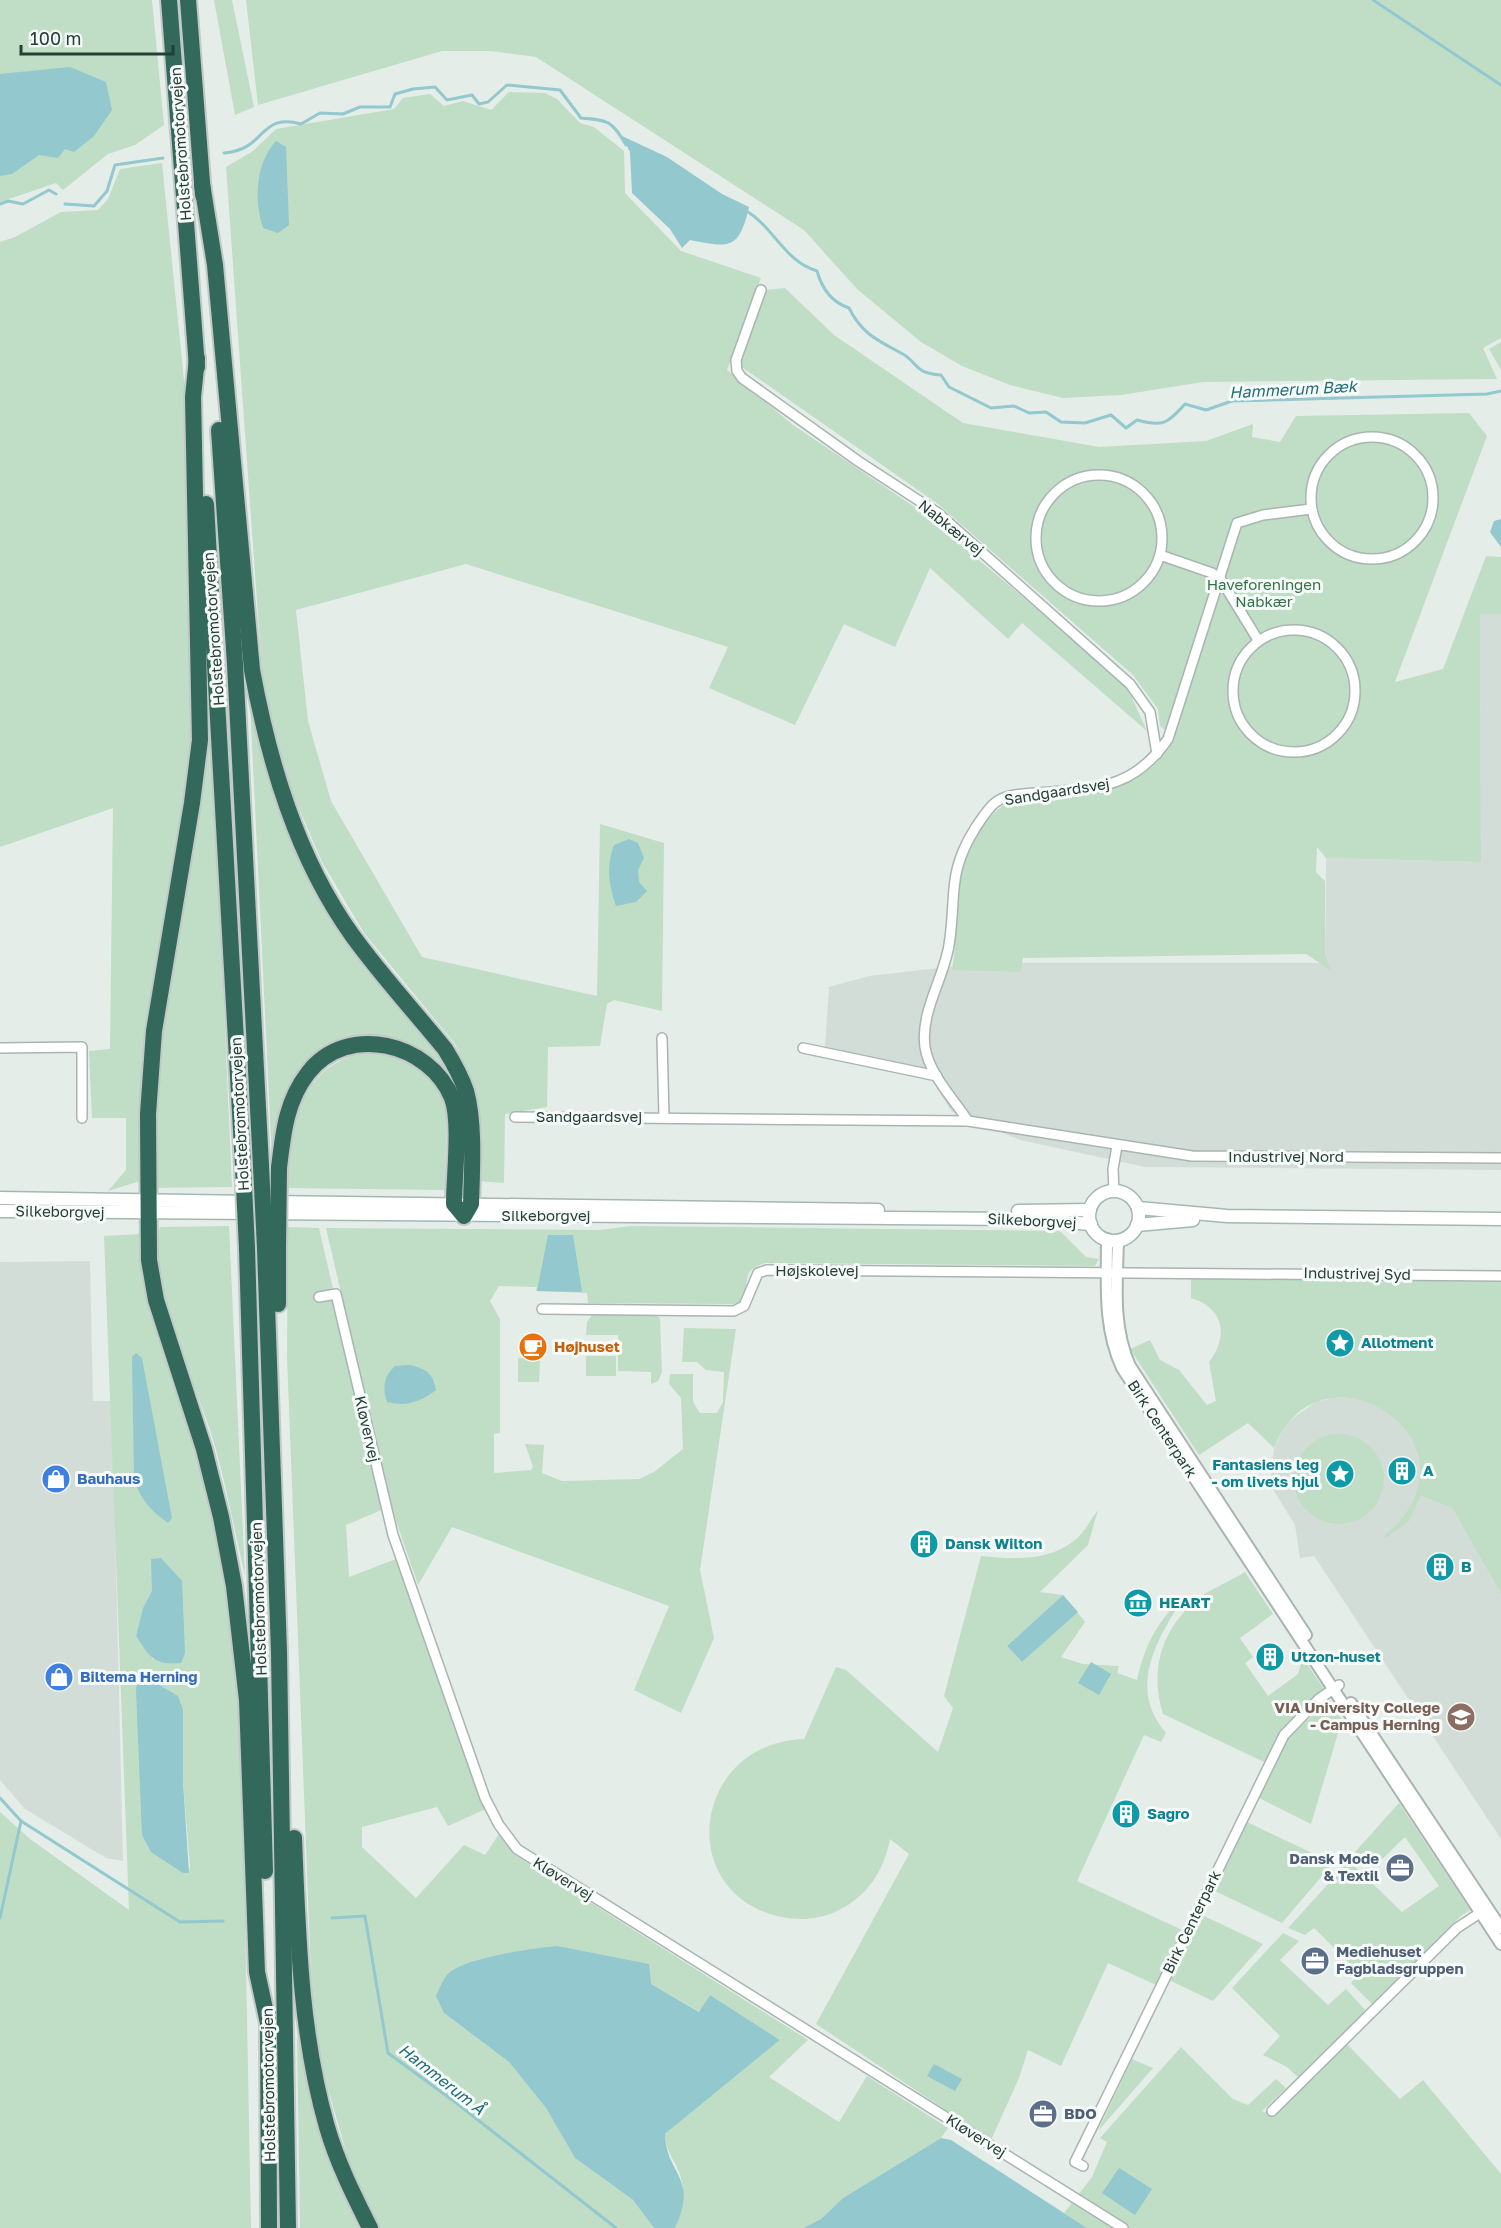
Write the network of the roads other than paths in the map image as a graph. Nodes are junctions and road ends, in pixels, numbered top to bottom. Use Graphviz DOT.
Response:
graph roads {
  1 [pos="169,0"];
  2 [pos="188,0"];
  3 [pos="202,184"];
  4 [pos="761,290"];
  5 [pos="197,358"];
  6 [pos="1311,509"];
  7 [pos="1160,555"];
  8 [pos="1220,578"];
  9 [pos="1258,640"];
  10 [pos="1157,754"];
  11 [pos="662,1038"];
  12 [pos="0,1048"];
  13 [pos="803,1048"];
  14 [pos="938,1077"];
  15 [pos="515,1117"];
  16 [pos="664,1117"];
  17 [pos="82,1118"];
  18 [pos="968,1121"];
  19 [pos="1117,1146"];
  20 [pos="1501,1158"];
  21 [pos="1114,1191"];
  22 [pos="0,1198"];
  23 [pos="148,1207"];
  24 [pos="463,1208"];
  25 [pos="1138,1208"];
  26 [pos="1090,1210"];
  27 [pos="0,1211"];
  28 [pos="1227,1216"];
  29 [pos="1501,1219"];
  30 [pos="1091,1224"];
  31 [pos="1137,1226"];
  32 [pos="1113,1240"];
  33 [pos="271,1248"];
  34 [pos="1112,1273"];
  35 [pos="1501,1276"];
  36 [pos="319,1297"];
  37 [pos="542,1309"];
  38 [pos="279,1652"];
  39 [pos="1336,1687"];
  40 [pos="1484,1910"];
  41 [pos="1501,1928"];
  42 [pos="1501,1944"];
  43 [pos="268,2023"];
  44 [pos="1272,2111"];
  45 [pos="1083,2166"];
  46 [pos="269,2228"];
  47 [pos="288,2228"];
  48 [pos="370,2228"];
  49 [pos="1123,2228"];
  1 -- 5 [label="highway, Holstebromotorvejen"];
  2 -- 3 [label="highway, Holstebromotorvejen"];
  3 -- 24 [label="highway"];
  3 -- 33 [label="highway, Holstebromotorvejen, bridge"];
  4 -- 10 [label="street, Nabkærvej"];
  5 -- 23 [label="highway"];
  5 -- 43 [label="highway, Holstebromotorvejen, bridge"];
  6 -- 6 [label="street"];
  6 -- 8 [label="street, Sandgaardsvej"];
  7 -- 7 [label="street"];
  7 -- 8 [label="street"];
  8 -- 9 [label="street"];
  8 -- 10 [label="street, Sandgaardsvej"];
  9 -- 9 [label="street"];
  10 -- 14 [label="street, Sandgaardsvej"];
  11 -- 16 [label="street, Sandgaardsvej"];
  12 -- 17 [label="street"];
  13 -- 14 [label="street"];
  14 -- 18 [label="street, Sandgaardsvej"];
  15 -- 16 [label="street, Sandgaardsvej"];
  16 -- 18 [label="street, Sandgaardsvej"];
  18 -- 19 [label="street, Sandgaardsvej"];
  19 -- 20 [label="street, Industrivej Nord"];
  19 -- 21 [label="street"];
  21 -- 25 [label="main road"];
  21 -- 26 [label="main road"];
  22 -- 23 [label="main road, Silkeborgvej"];
  23 -- 24 [label="main road, Silkeborgvej"];
  23 -- 27 [label="main road, Silkeborgvej"];
  23 -- 43 [label="highway"];
  24 -- 26 [label="main road, Silkeborgvej"];
  24 -- 30 [label="main road, Silkeborgvej"];
  24 -- 33 [label="highway, bridge"];
  25 -- 28 [label="main road"];
  25 -- 31 [label="main road"];
  26 -- 30 [label="main road"];
  28 -- 29 [label="main road"];
  28 -- 31 [label="main road"];
  30 -- 32 [label="main road"];
  31 -- 32 [label="main road"];
  32 -- 34 [label="street, Birk Centerpark"];
  33 -- 38 [label="highway, Holstebromotorvejen"];
  34 -- 35 [label="street, Industrivej Syd"];
  34 -- 37 [label="street, Højskolevej"];
  34 -- 39 [label="street, Birk Centerpark"];
  36 -- 49 [label="street, Kløvervej"];
  38 -- 47 [label="highway, Holstebromotorvejen"];
  38 -- 48 [label="highway"];
  39 -- 40 [label="street, Birk Centerpark"];
  39 -- 45 [label="street, Birk Centerpark"];
  40 -- 41 [label="street, Birk Centerpark"];
  40 -- 42 [label="street, Birk Centerpark"];
  40 -- 44 [label="street"];
  43 -- 46 [label="highway, Holstebromotorvejen"];
}
